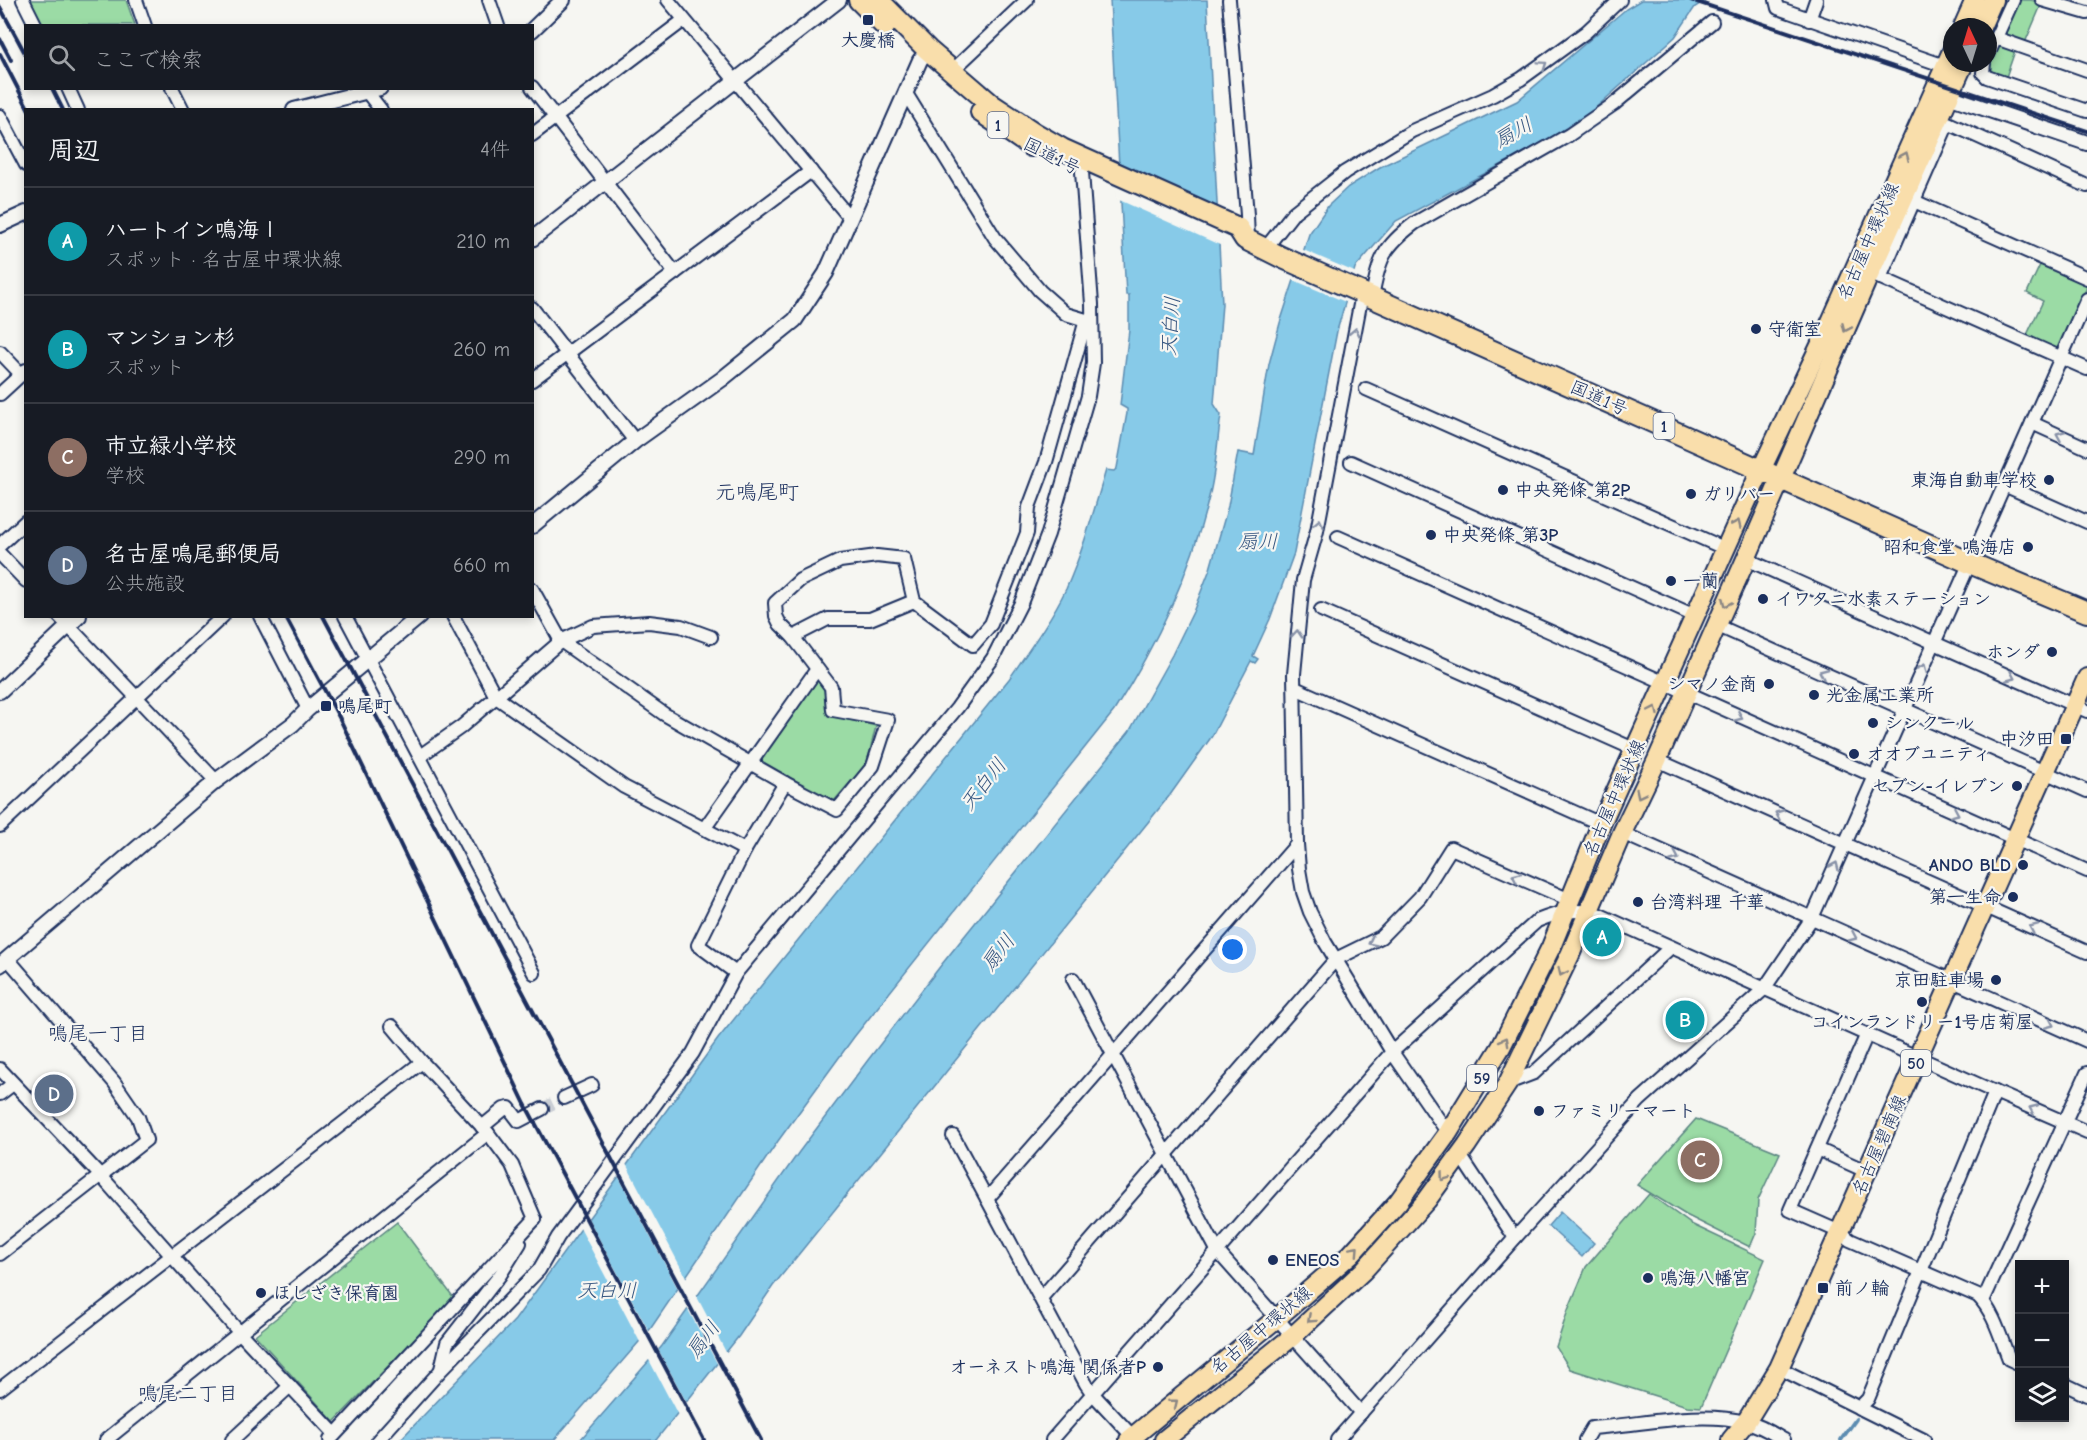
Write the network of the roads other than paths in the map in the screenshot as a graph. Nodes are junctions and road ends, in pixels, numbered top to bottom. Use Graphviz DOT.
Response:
graph roads {
  1 [pos="23,0"];
  2 [pos="136,0"];
  3 [pos="489,0"];
  4 [pos="563,0"];
  5 [pos="668,0"];
  6 [pos="839,0"];
  7 [pos="859,0"];
  8 [pos="878,0"];
  9 [pos="1027,0"];
  10 [pos="1229,0"];
  11 [pos="1620,0"];
  12 [pos="1776,0"];
  13 [pos="1816,0"];
  14 [pos="1975,0"];
  15 [pos="1993,0"];
  16 [pos="2013,0"];
  17 [pos="2042,0"];
  18 [pos="2087,13"];
  19 [pos="1966,18"];
  20 [pos="1985,18"];
  21 [pos="684,20"];
  22 [pos="1809,20"];
  23 [pos="1712,22"];
  24 [pos="35,24"];
  25 [pos="144,24"];
  26 [pos="497,24"];
  27 [pos="534,28"];
  28 [pos="1997,37"];
  29 [pos="1997,39"];
  30 [pos="924,55"];
  31 [pos="1943,56"];
  32 [pos="2087,70"];
  33 [pos="952,71"];
  34 [pos="1943,71"];
  35 [pos="1960,72"];
  36 [pos="1983,72"];
  37 [pos="736,81"];
  38 [pos="69,90"];
  39 [pos="173,90"];
  40 [pos="373,90"];
  41 [pos="534,90"];
  42 [pos="905,92"];
  43 [pos="1948,96"];
  44 [pos="77,108"];
  45 [pos="182,108"];
  46 [pos="302,108"];
  47 [pos="380,108"];
  48 [pos="2087,111"];
  49 [pos="0,116"];
  50 [pos="556,117"];
  51 [pos="534,134"];
  52 [pos="2087,143"];
  53 [pos="24,161"];
  54 [pos="1086,169"];
  55 [pos="811,171"];
  56 [pos="605,183"];
  57 [pos="2087,186"];
  58 [pos="1914,201"];
  59 [pos="24,214"];
  60 [pos="849,218"];
  61 [pos="0,225"];
  62 [pos="534,236"];
  63 [pos="1253,243"];
  64 [pos="675,273"];
  65 [pos="1875,276"];
  66 [pos="2087,278"];
  67 [pos="1364,294"];
  68 [pos="2087,299"];
  69 [pos="534,310"];
  70 [pos="1089,319"];
  71 [pos="0,352"];
  72 [pos="568,353"];
  73 [pos="2061,357"];
  74 [pos="2087,369"];
  75 [pos="23,372"];
  76 [pos="534,378"];
  77 [pos="1366,389"];
  78 [pos="0,394"];
  79 [pos="2032,423"];
  80 [pos="635,441"];
  81 [pos="2087,448"];
  82 [pos="1351,462"];
  83 [pos="1761,470"];
  84 [pos="1781,478"];
  85 [pos="2004,485"];
  86 [pos="2087,522"];
  87 [pos="24,523"];
  88 [pos="534,524"];
  89 [pos="1338,537"];
  90 [pos="0,545"];
  91 [pos="1726,549"];
  92 [pos="0,554"];
  93 [pos="1746,559"];
  94 [pos="1970,563"];
  95 [pos="24,579"];
  96 [pos="534,593"];
  97 [pos="914,601"];
  98 [pos="1321,610"];
  99 [pos="2087,612"];
  100 [pos="1695,616"];
  101 [pos="221,618"];
  102 [pos="261,618"];
  103 [pos="346,618"];
  104 [pos="418,618"];
  105 [pos="454,618"];
  106 [pos="63,622"];
  107 [pos="1716,626"];
  108 [pos="711,637"];
  109 [pos="793,637"];
  110 [pos="561,641"];
  111 [pos="1934,643"];
  112 [pos="367,659"];
  113 [pos="817,669"];
  114 [pos="2087,678"];
  115 [pos="1666,683"];
  116 [pos="1295,688"];
  117 [pos="0,691"];
  118 [pos="1686,692"];
  119 [pos="496,697"];
  120 [pos="136,698"];
  121 [pos="2081,708"];
  122 [pos="308,709"];
  123 [pos="1904,709"];
  124 [pos="1636,750"];
  125 [pos="420,756"];
  126 [pos="1657,760"];
  127 [pos="750,762"];
  128 [pos="2046,773"];
  129 [pos="1874,777"];
  130 [pos="216,781"];
  131 [pos="785,783"];
  132 [pos="2087,791"];
  133 [pos="1601,824"];
  134 [pos="0,826"];
  135 [pos="704,828"];
  136 [pos="1622,833"];
  137 [pos="2016,839"];
  138 [pos="1297,844"];
  139 [pos="1845,844"];
  140 [pos="745,850"];
  141 [pos="2087,871"];
  142 [pos="1568,905"];
  143 [pos="1986,908"];
  144 [pos="1588,911"];
  145 [pos="1812,918"];
  146 [pos="1671,947"];
  147 [pos="2087,952"];
  148 [pos="1336,959"];
  149 [pos="4,962"];
  150 [pos="534,973"];
  151 [pos="736,974"];
  152 [pos="1073,979"];
  153 [pos="1953,981"];
  154 [pos="1764,989"];
  155 [pos="392,1026"];
  156 [pos="1867,1034"];
  157 [pos="2087,1041"];
  158 [pos="1392,1052"];
  159 [pos="1113,1055"];
  160 [pos="1919,1058"];
  161 [pos="422,1062"];
  162 [pos="0,1069"];
  163 [pos="2087,1073"];
  164 [pos="1508,1083"];
  165 [pos="13,1084"];
  166 [pos="592,1085"];
  167 [pos="1995,1092"];
  168 [pos="0,1094"];
  169 [pos="564,1098"];
  170 [pos="542,1109"];
  171 [pos="2065,1122"];
  172 [pos="485,1130"];
  173 [pos="1448,1132"];
  174 [pos="2087,1132"];
  175 [pos="953,1136"];
  176 [pos="1817,1149"];
  177 [pos="1166,1155"];
  178 [pos="1460,1155"];
  179 [pos="1868,1172"];
  180 [pos="101,1176"];
  181 [pos="987,1198"];
  182 [pos="535,1219"];
  183 [pos="1840,1232"];
  184 [pos="1515,1238"];
  185 [pos="1218,1252"];
  186 [pos="0,1254"];
  187 [pos="171,1255"];
  188 [pos="1920,1272"];
  189 [pos="1041,1298"];
  190 [pos="1983,1301"];
  191 [pos="1277,1318"];
  192 [pos="240,1333"];
  193 [pos="1293,1336"];
  194 [pos="2014,1361"];
  195 [pos="1779,1368"];
  196 [pos="441,1370"];
  197 [pos="290,1386"];
  198 [pos="2069,1386"];
  199 [pos="0,1389"];
  200 [pos="1093,1394"];
  201 [pos="2087,1395"];
  202 [pos="1859,1408"];
  203 [pos="1361,1413"];
  204 [pos="1746,1422"];
  205 [pos="332,1437"];
  206 [pos="1131,1438"];
  207 [pos="106,1440"];
  208 [pos="232,1440"];
  209 [pos="378,1440"];
  210 [pos="1052,1440"];
  211 [pos="1164,1440"];
  212 [pos="1338,1440"];
  213 [pos="1585,1440"];
  214 [pos="1731,1440"];
  215 [pos="1784,1440"];
  216 [pos="1924,1440"];
  1 -- 24 [label="street"];
  2 -- 25 [label="street"];
  3 -- 26 [label="street"];
  4 -- 27 [label="street"];
  5 -- 21 [label="street"];
  6 -- 37 [label="street"];
  7 -- 30 [label="highway, 国道1号 / 1"];
  8 -- 30 [label="highway, 国道1号 / 1"];
  9 -- 33 [label="street"];
  10 -- 63 [label="street"];
  63 -- 11 [label="street, one-way"];
  12 -- 22 [label="street"];
  13 -- 22 [label="street"];
  14 -- 19 [label="main road"];
  15 -- 20 [label="main road"];
  16 -- 28 [label="street"];
  17 -- 18 [label="street"];
  21 -- 37 [label="street"];
  21 -- 50 [label="street"];
  22 -- 31 [label="street"];
  23 -- 67 [label="street"];
  29 -- 32 [label="street"];
  30 -- 33 [label="highway, 国道1号 / 1"];
  30 -- 42 [label="street"];
  30 -- 54 [label="highway, 国道1号 / 1"];
  33 -- 54 [label="highway, 国道1号 / 1"];
  83 -- 34 [label="main road, 名古屋中環状線 / 59, one-way"];
  35 -- 43 [label="main road, 名古屋中環状線 / 59"];
  36 -- 48 [label="street"];
  37 -- 55 [label="street"];
  37 -- 56 [label="street"];
  38 -- 44 [label="street"];
  39 -- 45 [label="street"];
  40 -- 46 [label="street"];
  40 -- 47 [label="street"];
  41 -- 50 [label="street"];
  42 -- 60 [label="street"];
  42 -- 70 [label="street"];
  43 -- 52 [label="street"];
  43 -- 65 [label="main road, 名古屋中環状線 / 59"];
  49 -- 53 [label="street"];
  50 -- 51 [label="street"];
  50 -- 56 [label="street"];
  54 -- 63 [label="highway, 国道1号 / 1"];
  54 -- 70 [label="street"];
  55 -- 60 [label="street"];
  55 -- 64 [label="street"];
  56 -- 62 [label="street"];
  56 -- 64 [label="street"];
  57 -- 58 [label="street"];
  58 -- 65 [label="street"];
  58 -- 66 [label="street"];
  59 -- 61 [label="street"];
  60 -- 80 [label="street"];
  63 -- 67 [label="highway, 国道1号 / 1"];
  64 -- 72 [label="street"];
  65 -- 73 [label="street"];
  65 -- 84 [label="main road, 名古屋中環状線 / 59, one-way"];
  67 -- 83 [label="highway, 国道1号 / 1"];
  116 -- 67 [label="street, one-way"];
  68 -- 73 [label="street"];
  69 -- 72 [label="street"];
  70 -- 97 [label="street"];
  70 -- 151 [label="street"];
  71 -- 75 [label="street"];
  72 -- 76 [label="street"];
  72 -- 80 [label="street"];
  73 -- 74 [label="street"];
  73 -- 79 [label="street"];
  75 -- 78 [label="street"];
  77 -- 91 [label="street"];
  81 -- 79 [label="street, one-way"];
  79 -- 85 [label="street"];
  80 -- 88 [label="street"];
  82 -- 100 [label="street"];
  83 -- 84 [label="highway, 国道1号 / 1"];
  91 -- 83 [label="main road, 名古屋中環状線 / 59, one-way"];
  84 -- 93 [label="main road, 名古屋中環状線 / 59"];
  84 -- 94 [label="highway, 国道1号 / 1"];
  85 -- 86 [label="street"];
  85 -- 94 [label="street"];
  87 -- 90 [label="street"];
  89 -- 115 [label="street"];
  91 -- 100 [label="main road, 名古屋中環状線 / 59"];
  92 -- 95 [label="street"];
  93 -- 107 [label="main road, 名古屋中環状線 / 59, one-way"];
  93 -- 111 [label="street"];
  94 -- 99 [label="highway, 国道1号 / 1"];
  94 -- 111 [label="street"];
  96 -- 110 [label="street"];
  97 -- 109 [label="street"];
  97 -- 109 [label="street"];
  98 -- 124 [label="street"];
  100 -- 115 [label="main road, 名古屋中環状線 / 59"];
  101 -- 120 [label="street"];
  102 -- 122 [label="street"];
  103 -- 112 [label="street"];
  104 -- 112 [label="street"];
  105 -- 119 [label="street"];
  106 -- 117 [label="street"];
  106 -- 120 [label="street"];
  107 -- 118 [label="main road, 名古屋中環状線 / 59"];
  123 -- 107 [label="street, one-way"];
  108 -- 110 [label="street"];
  109 -- 113 [label="street"];
  110 -- 119 [label="street"];
  110 -- 127 [label="street"];
  111 -- 121 [label="street, one-way"];
  123 -- 111 [label="street, one-way"];
  112 -- 122 [label="street"];
  112 -- 125 [label="street"];
  113 -- 127 [label="street"];
  113 -- 131 [label="street"];
  114 -- 121 [label="main road, 名古屋碧南線 / 50"];
  115 -- 118 [label="street"];
  124 -- 115 [label="main road, 名古屋中環状線 / 59, one-way"];
  116 -- 133 [label="street"];
  116 -- 138 [label="street"];
  118 -- 126 [label="main road, 名古屋中環状線 / 59"];
  118 -- 129 [label="street, one-way"];
  119 -- 125 [label="street"];
  119 -- 135 [label="street"];
  120 -- 130 [label="street"];
  120 -- 134 [label="street"];
  121 -- 128 [label="main road, 名古屋碧南線 / 50"];
  122 -- 130 [label="street"];
  123 -- 128 [label="street"];
  123 -- 129 [label="street"];
  124 -- 133 [label="main road, 名古屋中環状線 / 59"];
  125 -- 150 [label="street"];
  126 -- 136 [label="main road, 名古屋中環状線 / 59, one-way"];
  139 -- 126 [label="street, one-way"];
  127 -- 131 [label="street"];
  127 -- 135 [label="street"];
  128 -- 132 [label="street"];
  128 -- 137 [label="main road, 名古屋碧南線 / 50"];
  129 -- 137 [label="street, one-way"];
  129 -- 139 [label="street"];
  130 -- 149 [label="street"];
  131 -- 140 [label="street"];
  133 -- 142 [label="main road, 名古屋中環状線 / 59"];
  135 -- 140 [label="street"];
  136 -- 144 [label="main road, 名古屋中環状線 / 59"];
  136 -- 145 [label="street, one-way"];
  137 -- 141 [label="street"];
  137 -- 143 [label="main road, 名古屋碧南線 / 50"];
  138 -- 148 [label="street"];
  138 -- 159 [label="street"];
  139 -- 143 [label="street"];
  145 -- 139 [label="street, one-way"];
  140 -- 151 [label="street"];
  142 -- 144 [label="street"];
  142 -- 148 [label="street, one-way"];
  142 -- 158 [label="street"];
  173 -- 142 [label="main road, 名古屋中環状線 / 59, one-way"];
  147 -- 143 [label="street, one-way"];
  143 -- 153 [label="main road, 名古屋碧南線 / 50"];
  144 -- 146 [label="street"];
  144 -- 164 [label="main road, 名古屋中環状線 / 59, one-way"];
  145 -- 153 [label="street, one-way"];
  145 -- 154 [label="street"];
  146 -- 154 [label="street"];
  146 -- 164 [label="street"];
  148 -- 158 [label="street"];
  148 -- 177 [label="street"];
  149 -- 180 [label="street"];
  151 -- 196 [label="street"];
  152 -- 159 [label="street"];
  153 -- 157 [label="street, one-way"];
  153 -- 160 [label="main road, 名古屋碧南線 / 50"];
  154 -- 156 [label="street"];
  154 -- 184 [label="street"];
  155 -- 161 [label="street"];
  156 -- 160 [label="street"];
  156 -- 176 [label="street"];
  158 -- 173 [label="street"];
  158 -- 185 [label="street"];
  159 -- 177 [label="street"];
  159 -- 181 [label="street"];
  160 -- 167 [label="street"];
  160 -- 179 [label="main road, 名古屋碧南線 / 50"];
  161 -- 172 [label="street"];
  161 -- 187 [label="street"];
  162 -- 165 [label="street"];
  163 -- 171 [label="street"];
  164 -- 178 [label="main road, 名古屋中環状線 / 59"];
  165 -- 168 [label="street"];
  165 -- 180 [label="street"];
  166 -- 169 [label="street"];
  171 -- 167 [label="street, one-way"];
  167 -- 188 [label="street"];
  170 -- 172 [label="street"];
  171 -- 174 [label="street"];
  171 -- 190 [label="street"];
  172 -- 182 [label="street"];
  172 -- 192 [label="street"];
  191 -- 173 [label="main road, 名古屋中環状線 / 59, one-way"];
  175 -- 181 [label="street"];
  176 -- 179 [label="street"];
  176 -- 183 [label="street"];
  177 -- 185 [label="street"];
  177 -- 189 [label="street"];
  178 -- 184 [label="street"];
  178 -- 193 [label="main road, 名古屋中環状線 / 59, one-way"];
  179 -- 183 [label="main road, 名古屋碧南線 / 50"];
  180 -- 186 [label="street"];
  180 -- 187 [label="street"];
  181 -- 189 [label="street"];
  182 -- 196 [label="street"];
  182 -- 205 [label="street"];
  183 -- 188 [label="street"];
  183 -- 195 [label="main road, 名古屋碧南線 / 50"];
  184 -- 203 [label="street"];
  185 -- 191 [label="street"];
  185 -- 200 [label="street"];
  187 -- 192 [label="street"];
  187 -- 199 [label="street"];
  188 -- 190 [label="street"];
  188 -- 202 [label="street"];
  189 -- 200 [label="street"];
  190 -- 194 [label="street"];
  191 -- 193 [label="street"];
  206 -- 191 [label="main road, 名古屋中環状線 / 59, one-way"];
  192 -- 197 [label="street"];
  192 -- 207 [label="street"];
  193 -- 203 [label="street"];
  193 -- 211 [label="main road, 名古屋中環状線 / 59"];
  195 -- 202 [label="street"];
  195 -- 204 [label="main road, 名古屋碧南線 / 50"];
  196 -- 209 [label="street"];
  197 -- 205 [label="street"];
  197 -- 208 [label="street"];
  198 -- 201 [label="street"];
  200 -- 206 [label="street"];
  200 -- 210 [label="street"];
  202 -- 216 [label="street"];
  203 -- 212 [label="street"];
  204 -- 213 [label="street"];
  204 -- 214 [label="main road, 名古屋碧南線 / 50"];
  204 -- 215 [label="street"];
}
